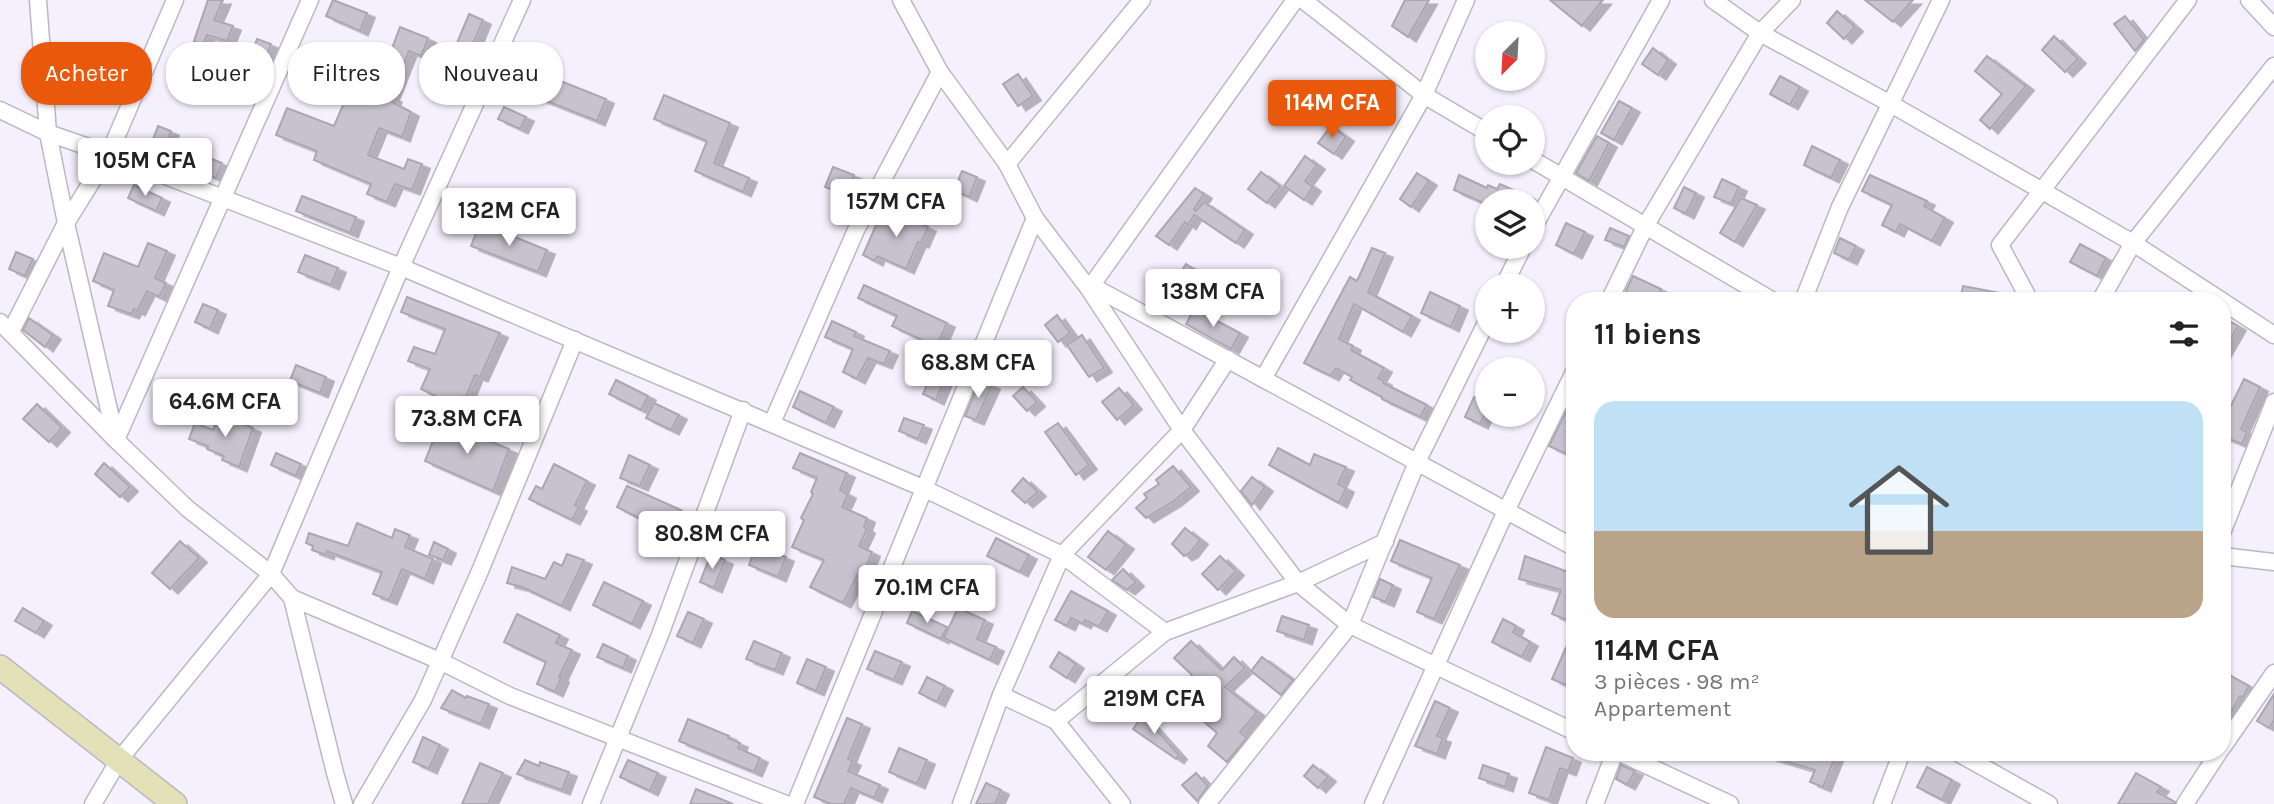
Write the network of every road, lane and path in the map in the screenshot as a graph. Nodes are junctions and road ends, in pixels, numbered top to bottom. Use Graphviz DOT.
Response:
graph roads {
  1 [pos="37,0"];
  2 [pos="175,0"];
  3 [pos="310,0"];
  4 [pos="522,0"];
  5 [pos="901,0"];
  6 [pos="1142,0"];
  7 [pos="1295,0"];
  8 [pos="1303,0"];
  9 [pos="1466,0"];
  10 [pos="1661,0"];
  11 [pos="1713,0"];
  12 [pos="1792,0"];
  13 [pos="1941,0"];
  14 [pos="2188,0"];
  15 [pos="2249,0"];
  16 [pos="2274,27"];
  17 [pos="1760,33"];
  18 [pos="2274,66"];
  19 [pos="940,72"];
  20 [pos="1424,95"];
  21 [pos="1889,103"];
  22 [pos="0,110"];
  23 [pos="1475,125"];
  24 [pos="48,133"];
  25 [pos="109,154"];
  26 [pos="1007,164"];
  27 [pos="1545,167"];
  28 [pos="1561,176"];
  29 [pos="2042,191"];
  30 [pos="223,198"];
  31 [pos="1545,206"];
  32 [pos="1035,218"];
  33 [pos="66,223"];
  34 [pos="1646,225"];
  35 [pos="2133,243"];
  36 [pos="401,267"];
  37 [pos="1090,287"];
  38 [pos="1613,292"];
  39 [pos="1758,292"];
  40 [pos="1807,292"];
  41 [pos="2025,292"];
  42 [pos="2106,292"];
  43 [pos="2208,292"];
  44 [pos="2231,307"];
  45 [pos="5,326"];
  46 [pos="2274,335"];
  47 [pos="575,340"];
  48 [pos="1476,343"];
  49 [pos="1227,359"];
  50 [pos="1263,379"];
  51 [pos="1566,388"];
  52 [pos="2274,402"];
  53 [pos="743,410"];
  54 [pos="772,423"];
  55 [pos="1182,430"];
  56 [pos="116,440"];
  57 [pos="1417,462"];
  58 [pos="923,488"];
  59 [pos="2231,510"];
  60 [pos="1506,511"];
  61 [pos="1385,542"];
  62 [pos="1566,543"];
  63 [pos="1062,555"];
  64 [pos="2231,557"];
  65 [pos="2274,562"];
  66 [pos="271,574"];
  67 [pos="1297,583"];
  68 [pos="292,598"];
  69 [pos="1350,625"];
  70 [pos="1165,632"];
  71 [pos="440,661"];
  72 [pos="1435,666"];
  73 [pos="0,667"];
  74 [pos="2274,673"];
  75 [pos="1001,695"];
  76 [pos="1056,721"];
  77 [pos="1566,728"];
  78 [pos="2231,735"];
  79 [pos="618,739"];
  80 [pos="119,760"];
  81 [pos="1612,761"];
  82 [pos="1636,761"];
  83 [pos="1899,761"];
  84 [pos="1972,761"];
  85 [pos="2213,761"];
  86 [pos="93,804"];
  87 [pos="175,804"];
  88 [pos="344,804"];
  89 [pos="362,804"];
  90 [pos="591,804"];
  91 [pos="786,804"];
  92 [pos="795,804"];
  93 [pos="961,804"];
  94 [pos="1122,804"];
  95 [pos="1207,804"];
  96 [pos="1373,804"];
  97 [pos="1595,804"];
  98 [pos="1730,804"];
  99 [pos="1882,804"];
  100 [pos="2049,804"];
  101 [pos="2185,804"];
  1 -- 24 [label="street"];
  2 -- 25 [label="street"];
  3 -- 30 [label="street"];
  4 -- 36 [label="street"];
  5 -- 19 [label="street"];
  6 -- 26 [label="street"];
  7 -- 37 [label="street"];
  8 -- 20 [label="street"];
  9 -- 20 [label="street"];
  10 -- 28 [label="street"];
  11 -- 17 [label="street"];
  12 -- 17 [label="street"];
  13 -- 21 [label="street"];
  14 -- 29 [label="street"];
  15 -- 16 [label="street"];
  17 -- 21 [label="street"];
  17 -- 34 [label="street"];
  18 -- 35 [label="street"];
  19 -- 26 [label="street"];
  19 -- 54 [label="street"];
  20 -- 23 [label="street"];
  20 -- 50 [label="street"];
  21 -- 29 [label="street"];
  21 -- 40 [label="street"];
  22 -- 24 [label="street"];
  24 -- 25 [label="street"];
  24 -- 33 [label="street"];
  25 -- 30 [label="street"];
  25 -- 33 [label="street"];
  26 -- 32 [label="street"];
  27 -- 28 [label="street"];
  28 -- 31 [label="street"];
  28 -- 34 [label="street"];
  29 -- 35 [label="street"];
  29 -- 41 [label="street"];
  30 -- 36 [label="street"];
  30 -- 56 [label="street"];
  32 -- 37 [label="street"];
  32 -- 58 [label="street"];
  33 -- 45 [label="street"];
  33 -- 56 [label="street"];
  34 -- 38 [label="street"];
  34 -- 39 [label="street"];
  35 -- 42 [label="street"];
  35 -- 43 [label="street"];
  36 -- 47 [label="street"];
  36 -- 66 [label="street"];
  37 -- 49 [label="street"];
  37 -- 55 [label="street"];
  44 -- 46 [label="street"];
  45 -- 56 [label="street"];
  47 -- 53 [label="street"];
  47 -- 71 [label="street"];
  48 -- 57 [label="street"];
  49 -- 50 [label="street"];
  49 -- 55 [label="street"];
  50 -- 57 [label="street"];
  51 -- 60 [label="street"];
  52 -- 59 [label="street"];
  53 -- 54 [label="street"];
  53 -- 79 [label="street"];
  54 -- 58 [label="street"];
  55 -- 63 [label="street"];
  55 -- 67 [label="street"];
  56 -- 66 [label="street"];
  57 -- 60 [label="street"];
  57 -- 61 [label="street"];
  58 -- 63 [label="street"];
  58 -- 92 [label="street"];
  60 -- 62 [label="street"];
  60 -- 72 [label="street"];
  61 -- 67 [label="street"];
  61 -- 69 [label="street"];
  63 -- 70 [label="street"];
  63 -- 75 [label="street"];
  64 -- 65 [label="street"];
  66 -- 68 [label="street"];
  66 -- 80 [label="street"];
  67 -- 69 [label="street"];
  67 -- 70 [label="street"];
  68 -- 71 [label="street"];
  68 -- 88 [label="street"];
  69 -- 72 [label="street"];
  69 -- 95 [label="street"];
  70 -- 76 [label="street"];
  71 -- 79 [label="street"];
  71 -- 89 [label="street"];
  72 -- 77 [label="street"];
  72 -- 96 [label="street"];
  73 -- 80 [label="main road"];
  74 -- 78 [label="street"];
  75 -- 76 [label="street"];
  75 -- 93 [label="street"];
  76 -- 94 [label="street"];
  79 -- 90 [label="street"];
  79 -- 91 [label="street"];
  80 -- 86 [label="street"];
  80 -- 87 [label="main road"];
  81 -- 97 [label="street"];
  82 -- 98 [label="street"];
  83 -- 99 [label="street"];
  84 -- 100 [label="street"];
  85 -- 101 [label="street"];
}
